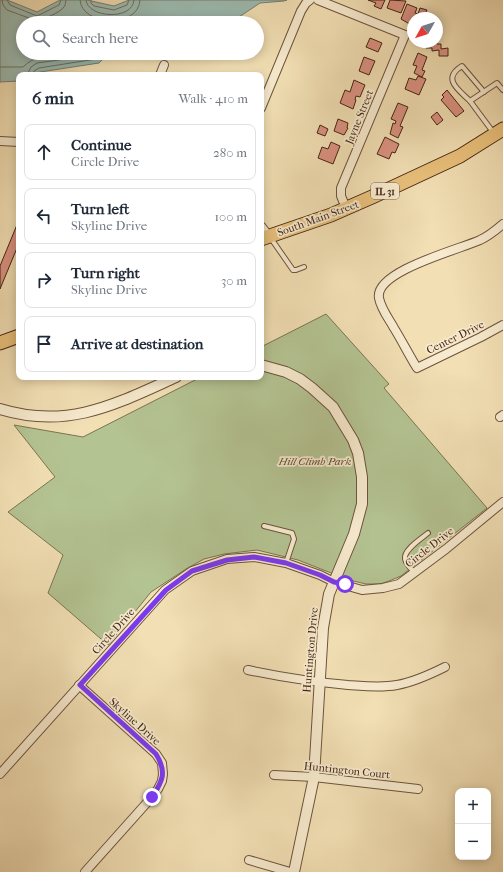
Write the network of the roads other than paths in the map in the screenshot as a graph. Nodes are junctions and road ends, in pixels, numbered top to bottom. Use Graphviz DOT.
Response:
graph roads {
  1 [pos="310,0"];
  2 [pos="318,0"];
  3 [pos="164,65"];
  4 [pos="161,72"];
  5 [pos="503,90"];
  6 [pos="484,92"];
  7 [pos="264,101"];
  8 [pos="470,101"];
  9 [pos="499,131"];
  10 [pos="0,141"];
  11 [pos="16,142"];
  12 [pos="346,208"];
  13 [pos="503,224"];
  14 [pos="264,234"];
  15 [pos="304,267"];
  16 [pos="503,324"];
  17 [pos="16,337"];
  18 [pos="0,343"];
  19 [pos="264,366"];
  20 [pos="169,380"];
  21 [pos="0,409"];
  22 [pos="503,502"];
  23 [pos="264,526"];
  24 [pos="428,533"];
  25 [pos="286,563"];
  26 [pos="414,572"];
  27 [pos="334,582"];
  28 [pos="445,667"];
  29 [pos="248,670"];
  30 [pos="319,682"];
  31 [pos="80,685"];
  32 [pos="0,774"];
  33 [pos="274,775"];
  34 [pos="314,777"];
  35 [pos="418,789"];
  36 [pos="250,860"];
  37 [pos="85,872"];
  38 [pos="290,872"];
  39 [pos="294,872"];
  1 -- 7 [label="street"];
  2 -- 12 [label="street, Jayne Street"];
  3 -- 4 [label="street"];
  5 -- 6 [label="lane"];
  6 -- 8 [label="lane"];
  6 -- 8 [label="lane"];
  8 -- 9 [label="lane"];
  9 -- 12 [label="main road, South Main Street / IL 31"];
  10 -- 11 [label="street"];
  12 -- 14 [label="main road, South Main Street / IL 31"];
  13 -- 16 [label="street, Center Drive"];
  14 -- 15 [label="lane"];
  17 -- 18 [label="main road"];
  19 -- 27 [label="street, Huntington Drive"];
  20 -- 21 [label="street"];
  22 -- 26 [label="street, Circle Drive"];
  23 -- 25 [label="lane"];
  24 -- 26 [label="lane"];
  25 -- 27 [label="street, Circle Drive"];
  25 -- 31 [label="street, Circle Drive"];
  26 -- 27 [label="street, Circle Drive"];
  27 -- 30 [label="street, Huntington Drive"];
  28 -- 30 [label="street"];
  29 -- 30 [label="street"];
  30 -- 34 [label="street, Huntington Drive"];
  31 -- 32 [label="street, Circle Drive"];
  31 -- 37 [label="street, Skyline Drive"];
  33 -- 34 [label="street, Huntington Court"];
  34 -- 35 [label="street, Huntington Court"];
  34 -- 39 [label="street, Huntington Drive"];
  36 -- 38 [label="street"];
}
